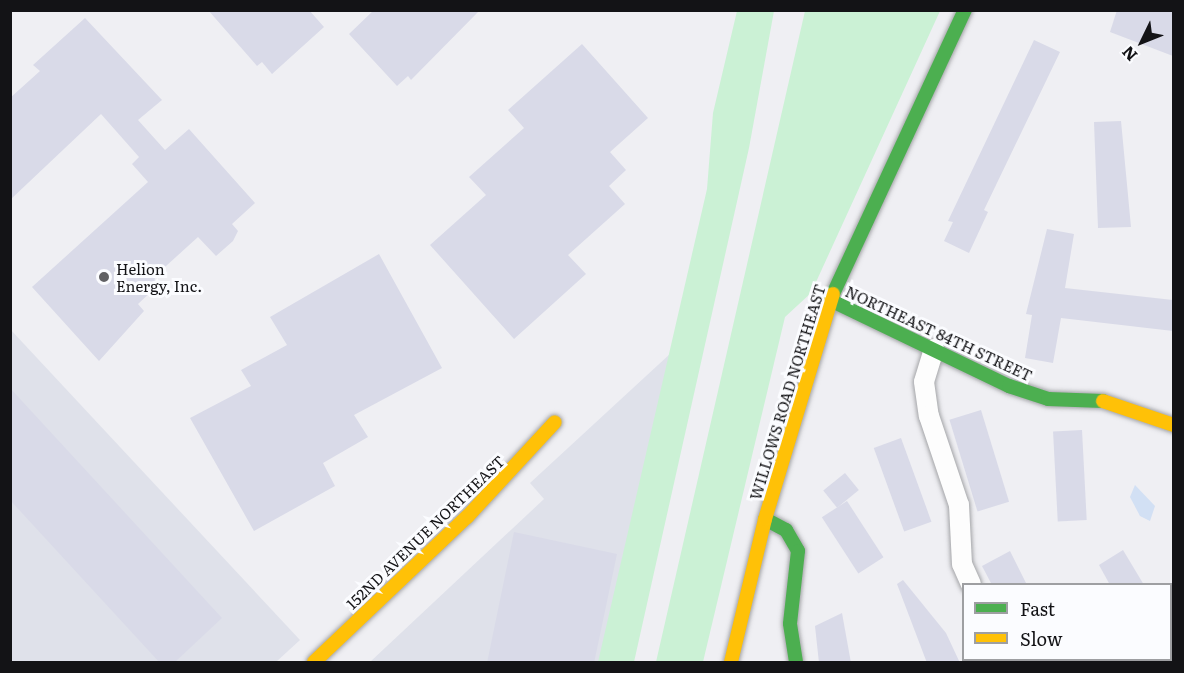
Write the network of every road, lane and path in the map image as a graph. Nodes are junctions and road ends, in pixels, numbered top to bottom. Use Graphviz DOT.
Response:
graph roads {
  1 [pos="965,10"];
  2 [pos="830,300"];
  3 [pos="934,349"];
  4 [pos="555,423"];
  5 [pos="1173,425"];
  6 [pos="765,519"];
  7 [pos="970,583"];
  8 [pos="314,663"];
  9 [pos="731,663"];
  10 [pos="796,663"];
  1 -- 2 [label="street, WILLOWS ROAD NORTHEAST"];
  2 -- 3 [label="street, NORTHEAST 84TH STREET"];
  2 -- 6 [label="street, WILLOWS ROAD NORTHEAST"];
  3 -- 5 [label="street, NORTHEAST 84TH STREET"];
  3 -- 7 [label="street"];
  4 -- 8 [label="street, 152ND AVENUE NORTHEAST"];
  6 -- 9 [label="street, WILLOWS ROAD NORTHEAST"];
  6 -- 10 [label="street"];
}
